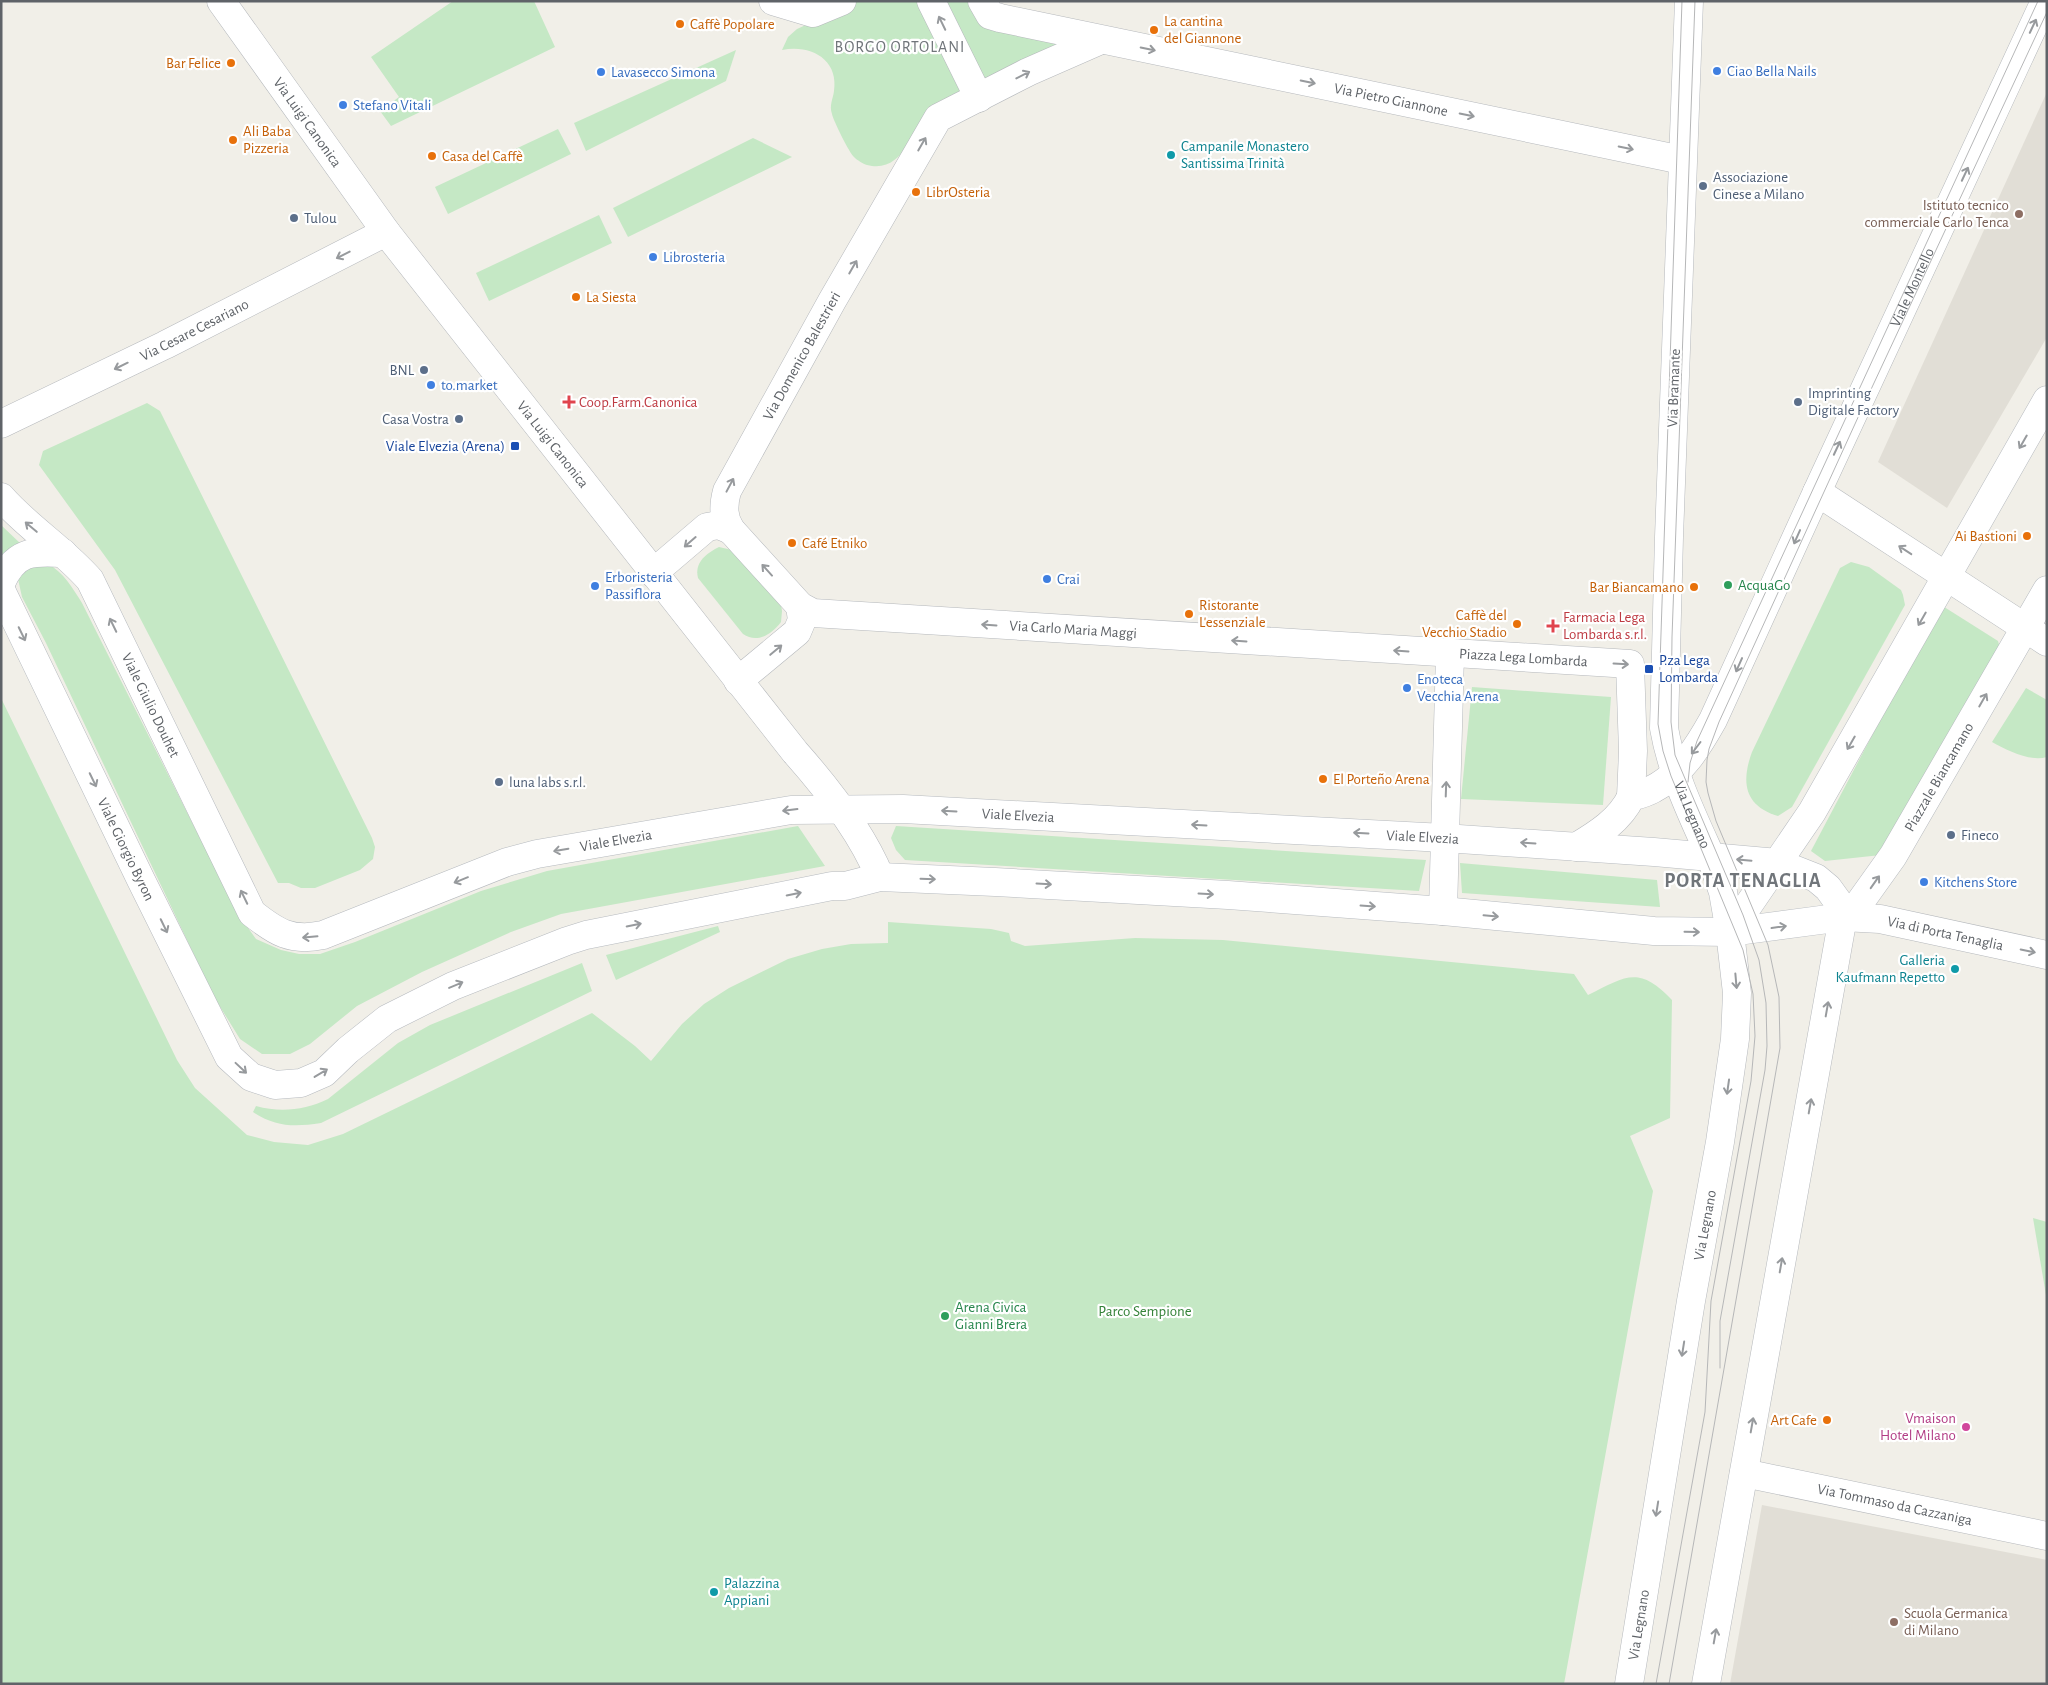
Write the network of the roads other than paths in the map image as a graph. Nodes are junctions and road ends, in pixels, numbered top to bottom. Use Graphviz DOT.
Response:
graph roads {
  1 [pos="221,1"];
  2 [pos="773,1"];
  3 [pos="842,1"];
  4 [pos="931,1"];
  5 [pos="982,1"];
  6 [pos="1689,1"];
  7 [pos="2045,1"];
  8 [pos="1101,40"];
  9 [pos="979,98"];
  10 [pos="1682,160"];
  11 [pos="386,232"];
  12 [pos="2047,400"];
  13 [pos="1,424"];
  14 [pos="1817,492"];
  15 [pos="1,497"];
  16 [pos="731,530"];
  17 [pos="63,553"];
  18 [pos="653,573"];
  19 [pos="1946,576"];
  20 [pos="1,583"];
  21 [pos="1,590"];
  22 [pos="2047,590"];
  23 [pos="800,606"];
  24 [pos="2024,627"];
  25 [pos="2047,642"];
  26 [pos="1450,654"];
  27 [pos="738,681"];
  28 [pos="1674,774"];
  29 [pos="1631,797"];
  30 [pos="838,808"];
  31 [pos="1444,838"];
  32 [pos="1576,847"];
  33 [pos="1711,857"];
  34 [pos="1778,863"];
  35 [pos="880,877"];
  36 [pos="1443,911"];
  37 [pos="1843,918"];
  38 [pos="277,930"];
  39 [pos="1730,932"];
  40 [pos="2047,955"];
  41 [pos="1744,1473"];
  42 [pos="2047,1536"];
  43 [pos="1629,1684"];
  44 [pos="1706,1684"];
  1 -- 11 [label="street, Via Luigi Canonica"];
  2 -- 3 [label="street"];
  9 -- 4 [label="street, one-way"];
  5 -- 8 [label="street, Via Pietro Giannone"];
  6 -- 10 [label="street, Via Bramante"];
  14 -- 7 [label="street, Viale Montello, one-way"];
  9 -- 8 [label="street, Via Domenico Balestrieri, one-way"];
  8 -- 10 [label="street, Via Pietro Giannone, one-way"];
  16 -- 9 [label="street, Via Domenico Balestrieri, one-way"];
  10 -- 28 [label="street, Via Bramante"];
  11 -- 13 [label="street, Via Cesare Cesariano, one-way"];
  11 -- 18 [label="street, Via Luigi Canonica"];
  12 -- 19 [label="street, one-way"];
  19 -- 14 [label="street, one-way"];
  14 -- 28 [label="street, one-way"];
  17 -- 15 [label="street, Viale Giulio Douhet, one-way"];
  16 -- 18 [label="street, one-way"];
  23 -- 16 [label="street, Via Domenico Balestrieri, one-way"];
  17 -- 20 [label="street"];
  38 -- 17 [label="street, Viale Giulio Douhet, one-way"];
  18 -- 27 [label="street, Via Luigi Canonica"];
  19 -- 24 [label="street"];
  19 -- 34 [label="street, one-way"];
  21 -- 35 [label="street, Viale Giorgio Byron, one-way"];
  22 -- 24 [label="street, Piazzale Biancamano"];
  26 -- 23 [label="street, Via Carlo Maria Maggi, one-way"];
  27 -- 23 [label="street, one-way"];
  24 -- 25 [label="street"];
  37 -- 24 [label="street, Piazzale Biancamano, one-way"];
  26 -- 29 [label="street, Piazza Lega Lombarda, one-way"];
  31 -- 26 [label="street, Piazza Lega Lombarda, one-way"];
  27 -- 30 [label="street, Via Luigi Canonica"];
  28 -- 29 [label="street"];
  28 -- 33 [label="street, Via Legnano"];
  29 -- 32 [label="street"];
  31 -- 30 [label="street, Viale Elvezia, one-way"];
  30 -- 35 [label="street, Via Luigi Canonica"];
  30 -- 38 [label="street, Viale Elvezia, one-way"];
  32 -- 31 [label="street, Viale Elvezia, one-way"];
  31 -- 36 [label="street, Piazza Lega Lombarda"];
  32 -- 33 [label="street, Viale Elvezia"];
  34 -- 33 [label="street, Viale Elvezia, one-way"];
  33 -- 39 [label="street, Via Legnano"];
  34 -- 37 [label="street"];
  34 -- 39 [label="street"];
  35 -- 36 [label="street, one-way"];
  36 -- 39 [label="street, one-way"];
  39 -- 37 [label="street, one-way"];
  37 -- 40 [label="street, Via di Porta Tenaglia, one-way"];
  41 -- 37 [label="street, one-way"];
  39 -- 43 [label="street, Via Legnano, one-way"];
  41 -- 42 [label="street, Via Tommaso da Cazzaniga"];
  44 -- 41 [label="street, one-way"];
}
